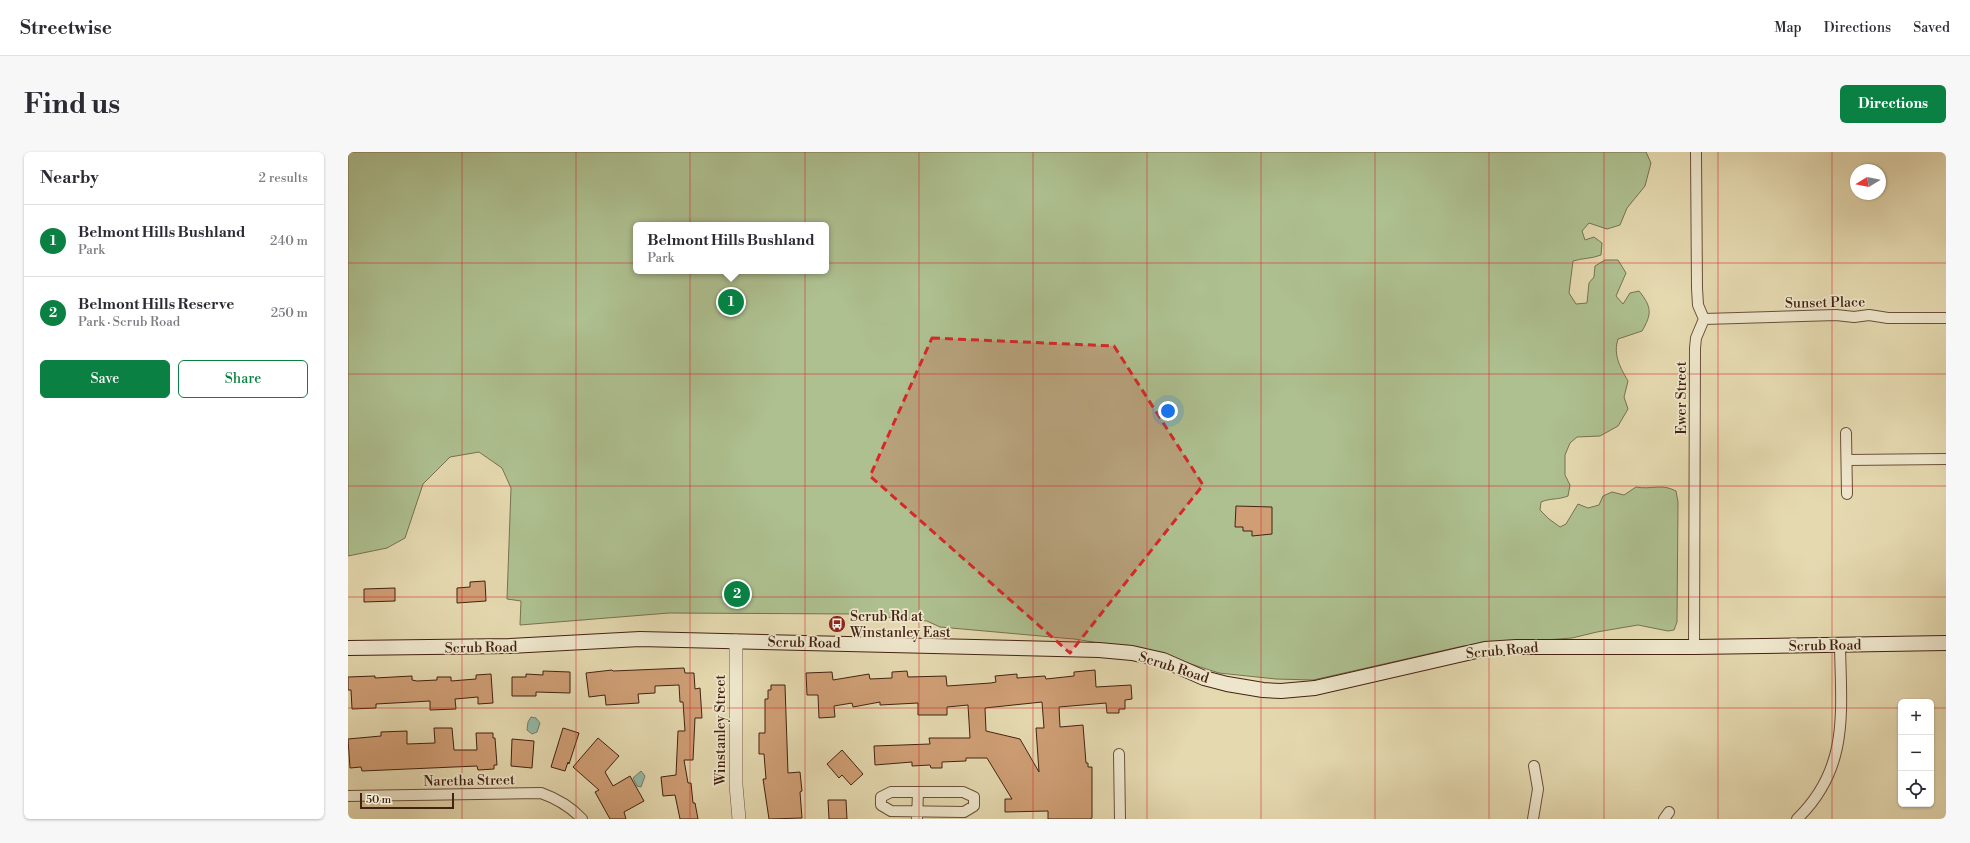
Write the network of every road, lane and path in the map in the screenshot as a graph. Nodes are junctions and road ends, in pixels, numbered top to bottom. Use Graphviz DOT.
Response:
graph roads {
  1 [pos="1696,152"];
  2 [pos="1946,318"];
  3 [pos="1704,319"];
  4 [pos="1846,433"];
  5 [pos="1946,459"];
  6 [pos="1846,460"];
  7 [pos="1847,494"];
  8 [pos="736,641"];
  9 [pos="1946,643"];
  10 [pos="1840,645"];
  11 [pos="1694,647"];
  12 [pos="348,648"];
  13 [pos="1119,754"];
  14 [pos="1534,766"];
  15 [pos="918,792"];
  16 [pos="348,796"];
  17 [pos="918,815"];
  18 [pos="582,819"];
  19 [pos="739,819"];
  20 [pos="1120,819"];
  21 [pos="1533,819"];
  22 [pos="1798,819"];
  1 -- 3 [label="street"];
  2 -- 3 [label="street, Sunset Place"];
  3 -- 11 [label="street, Ewer Street"];
  4 -- 6 [label="street"];
  5 -- 6 [label="street"];
  6 -- 7 [label="street"];
  8 -- 11 [label="main road, Scrub Road"];
  8 -- 12 [label="main road, Scrub Road"];
  8 -- 19 [label="street, Winstanley Street"];
  9 -- 10 [label="main road, Scrub Road"];
  10 -- 11 [label="main road, Scrub Road"];
  10 -- 22 [label="street"];
  13 -- 20 [label="street"];
  14 -- 21 [label="street"];
  15 -- 17 [label="street"];
  15 -- 17 [label="street"];
  15 -- 17 [label="street"];
  16 -- 18 [label="street, Naretha Street"];
}
